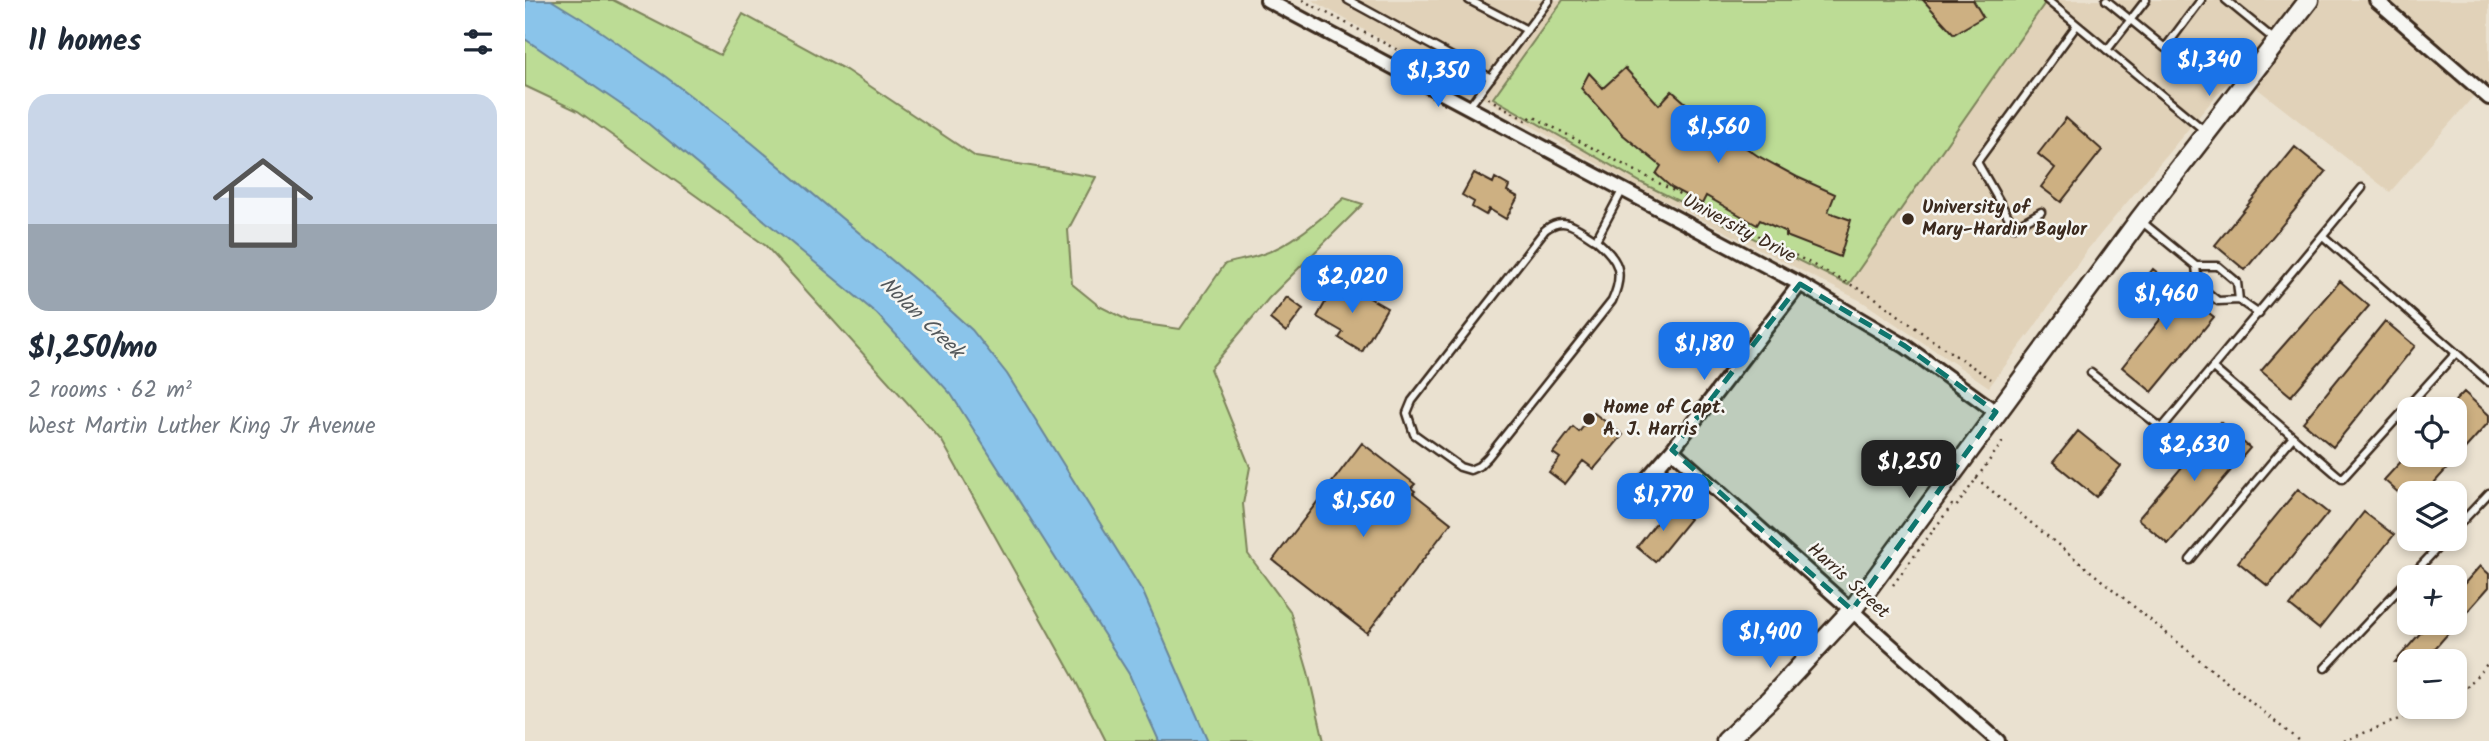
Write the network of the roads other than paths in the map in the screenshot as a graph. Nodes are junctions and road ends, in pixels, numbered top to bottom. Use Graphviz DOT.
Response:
graph roads {
  1 [pos="1267,0"];
  2 [pos="1348,0"];
  3 [pos="1469,0"];
  4 [pos="1549,0"];
  5 [pos="2047,0"];
  6 [pos="2106,0"];
  7 [pos="2146,0"];
  8 [pos="2201,0"];
  9 [pos="2226,0"];
  10 [pos="2309,0"];
  11 [pos="2376,0"];
  12 [pos="2130,20"];
  13 [pos="2077,25"];
  14 [pos="1527,30"];
  15 [pos="2277,42"];
  16 [pos="2108,50"];
  17 [pos="1491,78"];
  18 [pos="2489,98"];
  19 [pos="1469,107"];
  20 [pos="2207,132"];
  21 [pos="2361,188"];
  22 [pos="1623,189"];
  23 [pos="2041,212"];
  24 [pos="2139,220"];
  25 [pos="2323,236"];
  26 [pos="1595,240"];
  27 [pos="2196,266"];
  28 [pos="1800,284"];
  29 [pos="2239,300"];
  30 [pos="2259,314"];
  31 [pos="2456,353"];
  32 [pos="2213,368"];
  33 [pos="2091,373"];
  34 [pos="2489,382"];
  35 [pos="1997,412"];
  36 [pos="2293,437"];
  37 [pos="1672,450"];
  38 [pos="2489,493"];
  39 [pos="1630,498"];
  40 [pos="2467,516"];
  41 [pos="2435,551"];
  42 [pos="2190,560"];
  43 [pos="1852,610"];
  44 [pos="2325,668"];
  45 [pos="1726,741"];
  46 [pos="1998,741"];
  1 -- 19 [label="street, University Drive"];
  2 -- 17 [label="lane"];
  3 -- 14 [label="lane"];
  4 -- 14 [label="lane"];
  5 -- 13 [label="lane"];
  6 -- 12 [label="lane"];
  7 -- 12 [label="lane"];
  8 -- 12 [label="lane"];
  9 -- 15 [label="lane"];
  10 -- 15 [label="street"];
  11 -- 18 [label="street"];
  12 -- 16 [label="lane"];
  13 -- 16 [label="lane"];
  13 -- 23 [label="lane"];
  14 -- 17 [label="lane"];
  15 -- 20 [label="street"];
  16 -- 20 [label="lane"];
  17 -- 19 [label="lane"];
  19 -- 22 [label="street, University Drive"];
  20 -- 24 [label="street"];
  21 -- 25 [label="lane"];
  22 -- 26 [label="lane"];
  22 -- 28 [label="street, University Drive"];
  24 -- 27 [label="lane"];
  24 -- 35 [label="street"];
  25 -- 30 [label="lane"];
  25 -- 31 [label="lane"];
  26 -- 26 [label="lane"];
  27 -- 29 [label="lane"];
  27 -- 29 [label="lane"];
  28 -- 35 [label="street, University Drive"];
  28 -- 37 [label="street"];
  29 -- 30 [label="lane"];
  30 -- 32 [label="lane"];
  31 -- 34 [label="lane"];
  31 -- 36 [label="lane"];
  32 -- 33 [label="lane"];
  32 -- 36 [label="lane"];
  35 -- 43 [label="street"];
  36 -- 42 [label="lane"];
  37 -- 39 [label="street"];
  37 -- 43 [label="street, Harris Street"];
  38 -- 40 [label="lane"];
  41 -- 44 [label="lane"];
  43 -- 45 [label="street"];
  43 -- 46 [label="street, Harris Street"];
}
